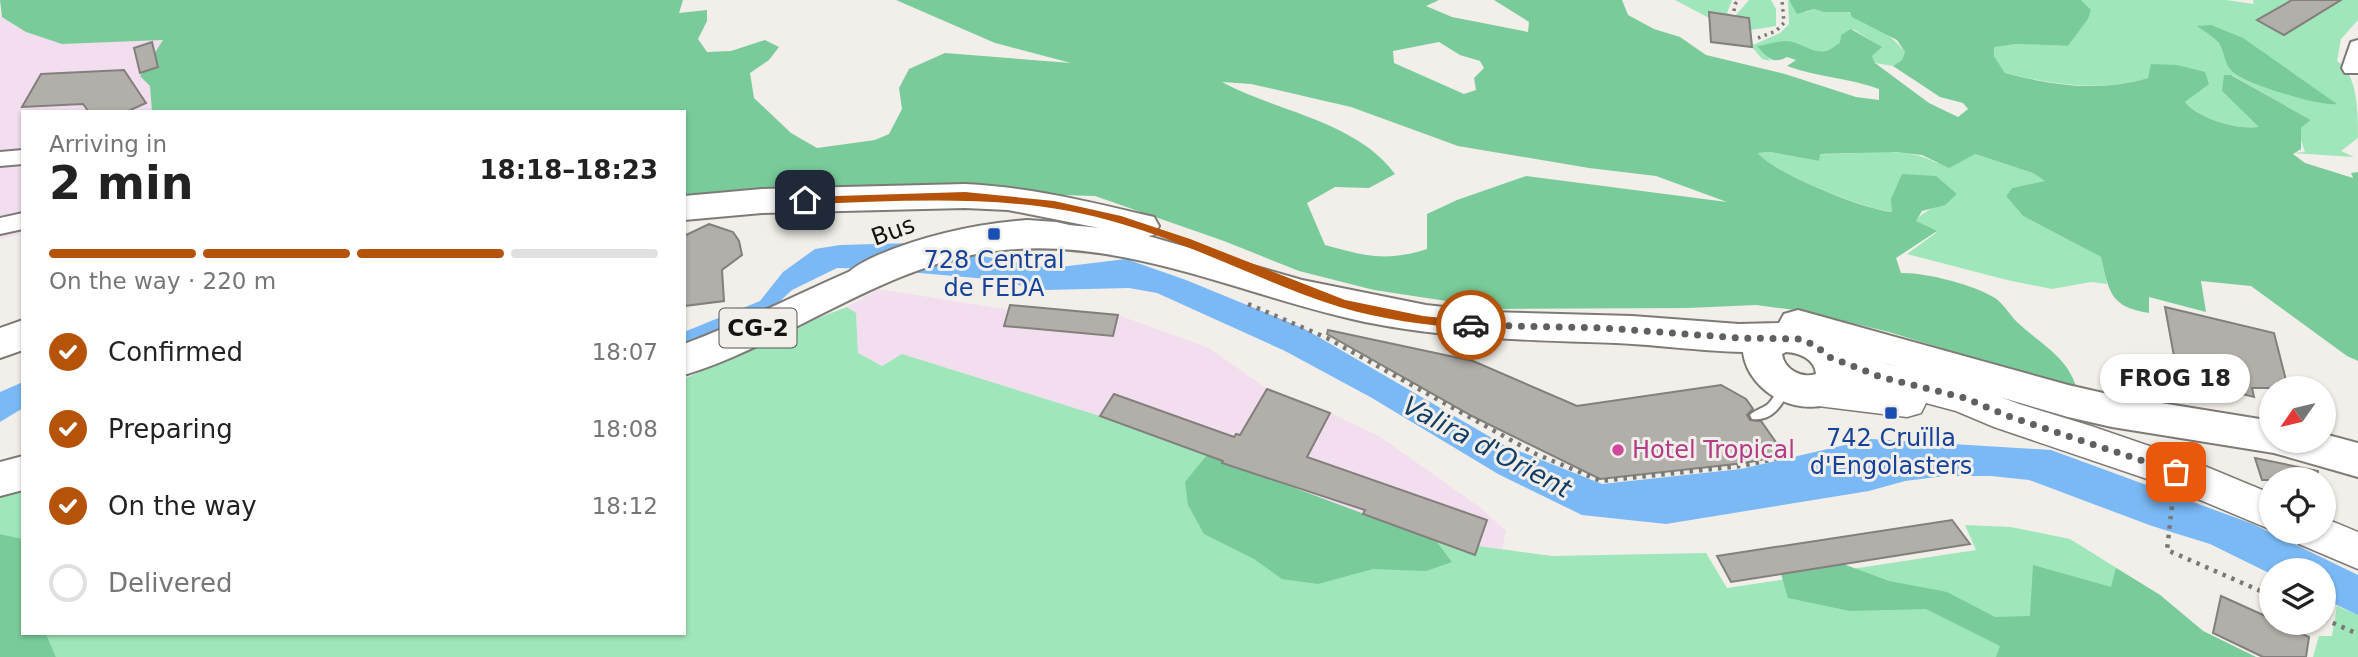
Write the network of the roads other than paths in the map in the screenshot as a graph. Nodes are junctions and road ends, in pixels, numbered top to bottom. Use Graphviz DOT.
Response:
graph roads {
  1 [pos="2358,46"];
  2 [pos="2353,68"];
  3 [pos="21,157"];
  4 [pos="0,159"];
  5 [pos="686,208"];
  6 [pos="21,221"];
  7 [pos="0,226"];
  8 [pos="1324,298"];
  9 [pos="21,323"];
  10 [pos="1604,328"];
  11 [pos="0,331"];
  12 [pos="21,335"];
  13 [pos="0,345"];
  14 [pos="1812,357"];
  15 [pos="686,359"];
  16 [pos="1757,415"];
  17 [pos="2259,436"];
  18 [pos="2332,453"];
  19 [pos="2358,460"];
  20 [pos="21,474"];
  21 [pos="0,479"];
  22 [pos="2259,507"];
  23 [pos="2336,542"];
  24 [pos="2358,551"];
  1 -- 2 [label="street"];
  3 -- 4 [label="street"];
  5 -- 8 [label="highway, CG-2"];
  6 -- 7 [label="street"];
  8 -- 10 [label="highway, CG-2"];
  8 -- 15 [label="highway, CG-2"];
  9 -- 11 [label="highway"];
  10 -- 14 [label="highway, CG-2"];
  10 -- 14 [label="highway"];
  12 -- 13 [label="highway"];
  14 -- 16 [label="lane"];
  14 -- 17 [label="highway, CG-2"];
  14 -- 22 [label="main road"];
  18 -- 19 [label="highway"];
  20 -- 21 [label="highway"];
  23 -- 24 [label="main road"];
}
